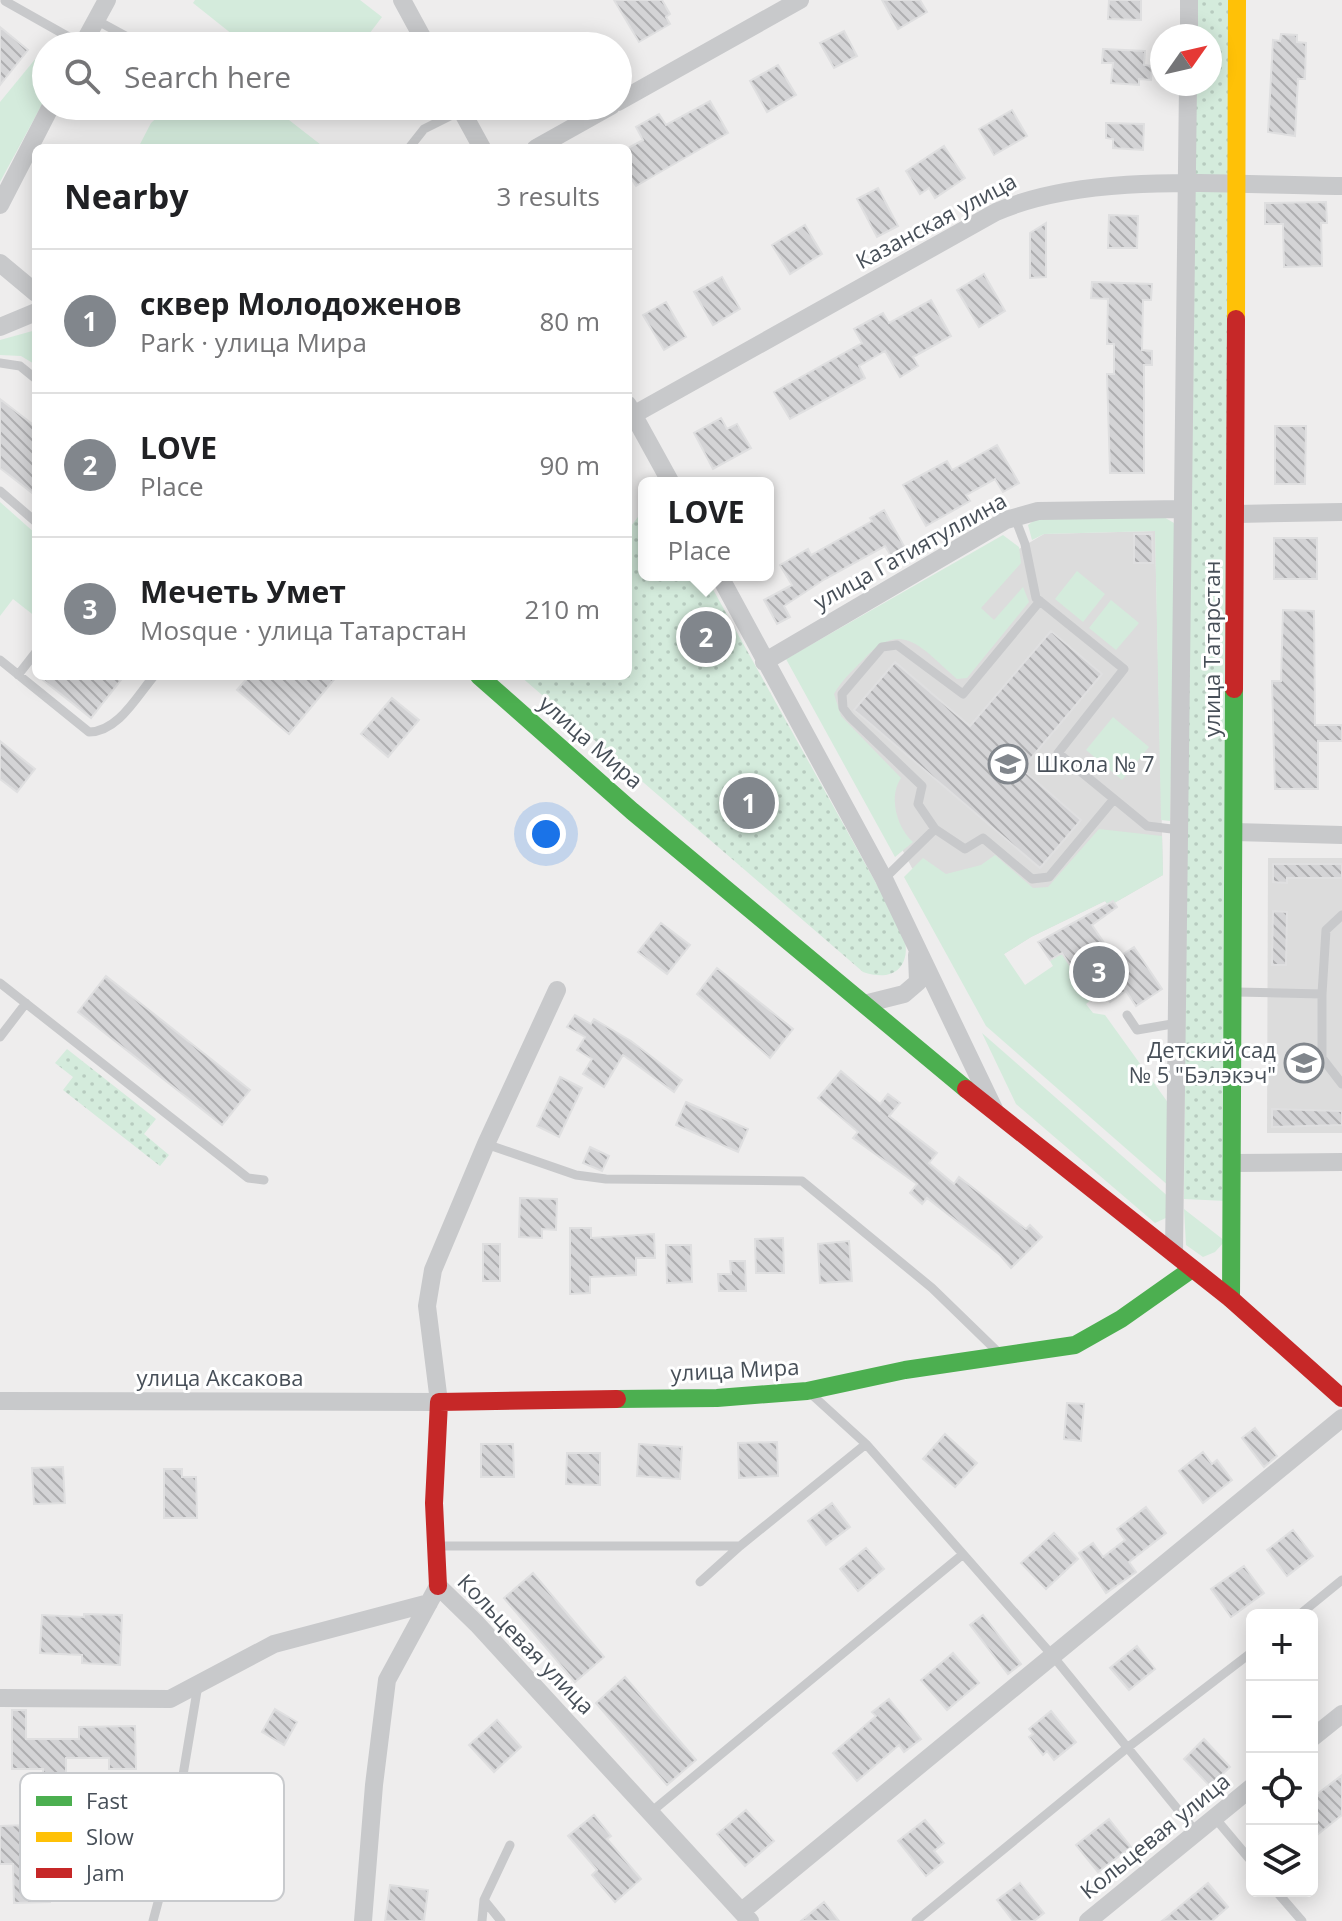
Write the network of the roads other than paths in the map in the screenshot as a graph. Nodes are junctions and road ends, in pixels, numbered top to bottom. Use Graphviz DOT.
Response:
graph roads {
  1 [pos="107,0"];
  2 [pos="402,0"];
  3 [pos="800,0"];
  4 [pos="1189,0"];
  5 [pos="1237,0"];
  6 [pos="5,1"];
  7 [pos="96,20"];
  8 [pos="1189,24"];
  9 [pos="58,32"];
  10 [pos="90,32"];
  11 [pos="118,32"];
  12 [pos="419,32"];
  13 [pos="632,94"];
  14 [pos="1188,96"];
  15 [pos="44,120"];
  16 [pos="439,120"];
  17 [pos="467,120"];
  18 [pos="586,120"];
  19 [pos="412,144"];
  20 [pos="480,144"];
  21 [pos="543,144"];
  22 [pos="1187,185"];
  23 [pos="1235,186"];
  24 [pos="1342,186"];
  25 [pos="0,205"];
  26 [pos="0,263"];
  27 [pos="32,290"];
  28 [pos="32,314"];
  29 [pos="0,327"];
  30 [pos="0,363"];
  31 [pos="32,376"];
  32 [pos="632,409"];
  33 [pos="632,412"];
  34 [pos="668,477"];
  35 [pos="0,491"];
  36 [pos="1183,509"];
  37 [pos="1342,512"];
  38 [pos="1237,514"];
  39 [pos="1015,518"];
  40 [pos="32,519"];
  41 [pos="722,581"];
  42 [pos="1040,601"];
  43 [pos="32,657"];
  44 [pos="0,660"];
  45 [pos="764,662"];
  46 [pos="18,675"];
  47 [pos="151,680"];
  48 [pos="484,680"];
  49 [pos="1114,799"];
  50 [pos="935,829"];
  51 [pos="1180,830"];
  52 [pos="1234,832"];
  53 [pos="1342,835"];
  54 [pos="884,879"];
  55 [pos="1342,915"];
  56 [pos="917,949"];
  57 [pos="0,983"];
  58 [pos="557,990"];
  59 [pos="1232,992"];
  60 [pos="1322,994"];
  61 [pos="26,1003"];
  62 [pos="864,1004"];
  63 [pos="1127,1015"];
  64 [pos="1178,1023"];
  65 [pos="0,1037"];
  66 [pos="1342,1084"];
  67 [pos="998,1116"];
  68 [pos="486,1144"];
  69 [pos="1342,1162"];
  70 [pos="1232,1163"];
  71 [pos="264,1180"];
  72 [pos="1174,1254"];
  73 [pos="1192,1269"];
  74 [pos="1231,1299"];
  75 [pos="1002,1355"];
  76 [pos="807,1391"];
  77 [pos="1342,1398"];
  78 [pos="0,1401"];
  79 [pos="439,1402"];
  80 [pos="1342,1418"];
  81 [pos="866,1444"];
  82 [pos="436,1546"];
  83 [pos="740,1546"];
  84 [pos="962,1555"];
  85 [pos="1342,1580"];
  86 [pos="700,1582"];
  87 [pos="438,1586"];
  88 [pos="429,1603"];
  89 [pos="1306,1609"];
  90 [pos="1052,1655"];
  91 [pos="1246,1657"];
  92 [pos="198,1685"];
  93 [pos="0,1698"];
  94 [pos="1342,1714"];
  95 [pos="1318,1733"];
  96 [pos="1127,1748"];
  97 [pos="183,1773"];
  98 [pos="1246,1792"];
  99 [pos="651,1812"];
  100 [pos="1215,1818"];
  101 [pos="1197,1833"];
  102 [pos="510,1845"];
  103 [pos="1246,1855"];
  104 [pos="1281,1897"];
  105 [pos="484,1900"];
  106 [pos="158,1901"];
  107 [pos="746,1916"];
  108 [pos="153,1921"];
  109 [pos="363,1921"];
  110 [pos="482,1921"];
  111 [pos="501,1921"];
  112 [pos="916,1921"];
  113 [pos="1088,1921"];
  114 [pos="1302,1921"];
  1 -- 7 [label="street"];
  2 -- 12 [label="street"];
  3 -- 13 [label="street"];
  4 -- 8 [label="street"];
  5 -- 23 [label="street, улица Татарстан"];
  6 -- 9 [label="lane"];
  7 -- 10 [label="street"];
  7 -- 11 [label="lane"];
  14 -- 22 [label="street, улица Татарстан"];
  15 -- 25 [label="street"];
  16 -- 19 [label="lane"];
  17 -- 20 [label="street"];
  18 -- 21 [label="street"];
  22 -- 23 [label="street, Казанская улица"];
  22 -- 32 [label="street, Казанская улица"];
  22 -- 36 [label="street, улица Татарстан"];
  23 -- 24 [label="street, Казанская улица"];
  23 -- 38 [label="street, улица Татарстан"];
  26 -- 27 [label="street"];
  28 -- 29 [label="street"];
  30 -- 31 [label="lane"];
  33 -- 34 [label="street"];
  35 -- 40 [label="lane"];
  36 -- 39 [label="street, улица Гатиятуллина"];
  36 -- 51 [label="street, улица Татарстан"];
  37 -- 38 [label="street"];
  38 -- 52 [label="street, улица Татарстан"];
  39 -- 42 [label="lane"];
  39 -- 45 [label="street, улица Гатиятуллина"];
  41 -- 45 [label="street"];
  42 -- 49 [label="lane"];
  42 -- 50 [label="lane"];
  43 -- 46 [label="lane"];
  44 -- 46 [label="lane"];
  45 -- 54 [label="street"];
  46 -- 47 [label="lane"];
  48 -- 62 [label="street, улица Мира"];
  49 -- 50 [label="lane"];
  49 -- 51 [label="lane"];
  50 -- 54 [label="lane"];
  51 -- 64 [label="street, улица Татарстан"];
  52 -- 53 [label="street"];
  52 -- 59 [label="street, улица Татарстан"];
  54 -- 56 [label="street"];
  55 -- 60 [label="lane"];
  56 -- 62 [label="street"];
  56 -- 67 [label="street"];
  57 -- 61 [label="lane"];
  58 -- 68 [label="street"];
  59 -- 60 [label="lane"];
  59 -- 70 [label="street, улица Татарстан"];
  60 -- 66 [label="lane"];
  61 -- 65 [label="lane"];
  61 -- 71 [label="lane"];
  62 -- 67 [label="street, улица Мира"];
  63 -- 64 [label="lane"];
  64 -- 72 [label="street, улица Татарстан"];
  67 -- 72 [label="street, улица Мира"];
  68 -- 75 [label="lane"];
  68 -- 79 [label="street"];
  69 -- 70 [label="street"];
  70 -- 74 [label="street, улица Татарстан"];
  72 -- 73 [label="street, улица Мира"];
  73 -- 74 [label="street, улица Мира"];
  73 -- 75 [label="street, улица Мира"];
  74 -- 77 [label="street, улица Мира"];
  75 -- 76 [label="street, улица Мира"];
  76 -- 79 [label="street, улица Мира"];
  76 -- 81 [label="lane"];
  78 -- 79 [label="street, улица Аксакова"];
  79 -- 82 [label="street"];
  80 -- 90 [label="street"];
  81 -- 83 [label="lane"];
  81 -- 84 [label="lane"];
  82 -- 83 [label="lane"];
  82 -- 87 [label="street"];
  83 -- 86 [label="lane"];
  84 -- 90 [label="lane"];
  84 -- 99 [label="lane"];
  85 -- 89 [label="lane"];
  87 -- 88 [label="street, Кольцевая улица"];
  87 -- 99 [label="street, Кольцевая улица"];
  88 -- 92 [label="street"];
  88 -- 109 [label="street, Кольцевая улица"];
  90 -- 96 [label="lane"];
  90 -- 107 [label="street"];
  91 -- 96 [label="lane"];
  92 -- 93 [label="street"];
  92 -- 97 [label="lane"];
  94 -- 95 [label="street"];
  96 -- 101 [label="lane"];
  96 -- 112 [label="lane"];
  98 -- 100 [label="street, Кольцевая улица"];
  99 -- 107 [label="street, Кольцевая улица"];
  100 -- 101 [label="street, Кольцевая улица"];
  100 -- 103 [label="lane"];
  101 -- 113 [label="street, Кольцевая улица"];
  102 -- 105 [label="lane"];
  104 -- 114 [label="lane"];
  105 -- 110 [label="lane"];
  105 -- 111 [label="lane"];
  106 -- 108 [label="lane"];
}
